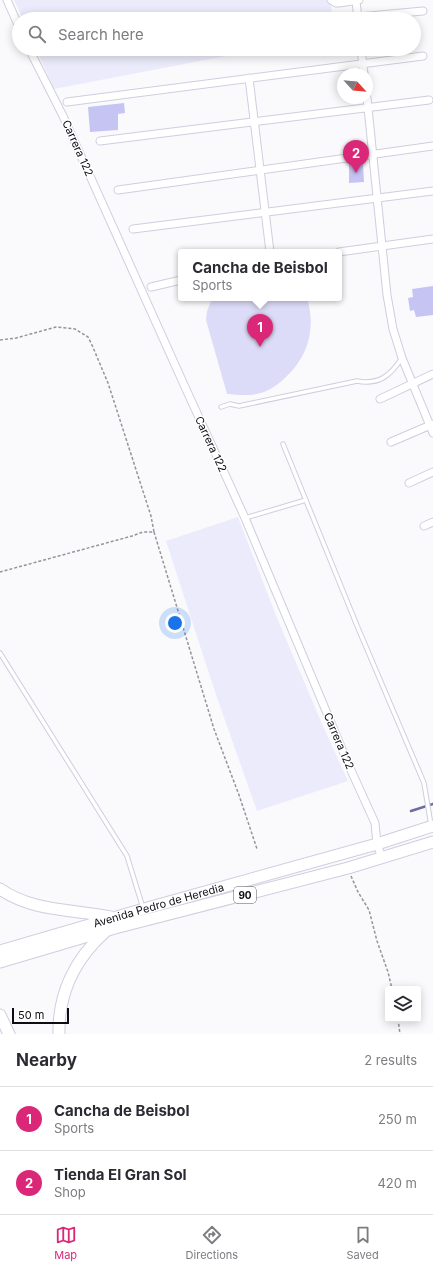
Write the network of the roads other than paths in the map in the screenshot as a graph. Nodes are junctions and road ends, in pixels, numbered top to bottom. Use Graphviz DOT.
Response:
graph roads {
  1 [pos="7,0"];
  2 [pos="331,0"];
  3 [pos="357,0"];
  4 [pos="423,10"];
  5 [pos="12,12"];
  6 [pos="358,12"];
  7 [pos="407,12"];
  8 [pos="33,56"];
  9 [pos="362,56"];
  10 [pos="423,56"];
  11 [pos="363,64"];
  12 [pos="363,68"];
  13 [pos="249,78"];
  14 [pos="429,100"];
  15 [pos="67,102"];
  16 [pos="368,104"];
  17 [pos="368,108"];
  18 [pos="254,122"];
  19 [pos="100,141"];
  20 [pos="433,146"];
  21 [pos="373,154"];
  22 [pos="260,170"];
  23 [pos="118,190"];
  24 [pos="433,191"];
  25 [pos="377,198"];
  26 [pos="265,213"];
  27 [pos="133,230"];
  28 [pos="433,239"];
  29 [pos="382,246"];
  30 [pos="270,249"];
  31 [pos="342,252"];
  32 [pos="178,281"];
  33 [pos="151,287"];
  34 [pos="402,358"];
  35 [pos="433,374"];
  36 [pos="412,384"];
  37 [pos="380,399"];
  38 [pos="221,407"];
  39 [pos="431,425"];
  40 [pos="433,433"];
  41 [pos="391,442"];
  42 [pos="283,444"];
  43 [pos="433,472"];
  44 [pos="409,483"];
  45 [pos="306,500"];
  46 [pos="245,518"];
  47 [pos="433,522"];
  48 [pos="424,526"];
  49 [pos="0,653"];
  50 [pos="432,826"];
  51 [pos="433,842"];
  52 [pos="378,844"];
  53 [pos="382,858"];
  54 [pos="0,889"];
  55 [pos="144,909"];
  56 [pos="113,918"];
  57 [pos="107,930"];
  58 [pos="0,951"];
  59 [pos="0,962"];
  60 [pos="0,1015"];
  61 [pos="9,1034"];
  62 [pos="60,1034"];
  1 -- 5 [label="street"];
  2 -- 3 [label="street"];
  3 -- 6 [label="street"];
  4 -- 7 [label="street"];
  8 -- 46 [label="street, Carrera 122"];
  9 -- 11 [label="street"];
  10 -- 11 [label="street"];
  11 -- 12 [label="street"];
  11 -- 13 [label="street"];
  13 -- 15 [label="street"];
  13 -- 18 [label="street"];
  14 -- 17 [label="street"];
  16 -- 17 [label="street"];
  17 -- 18 [label="street"];
  17 -- 21 [label="street"];
  18 -- 19 [label="street"];
  18 -- 22 [label="street"];
  20 -- 21 [label="street"];
  21 -- 22 [label="street"];
  21 -- 25 [label="street"];
  22 -- 23 [label="street"];
  22 -- 26 [label="street"];
  24 -- 25 [label="street"];
  25 -- 26 [label="street"];
  25 -- 29 [label="street"];
  26 -- 27 [label="street"];
  26 -- 30 [label="street"];
  28 -- 29 [label="street"];
  29 -- 31 [label="street"];
  29 -- 34 [label="street"];
  32 -- 33 [label="street"];
  34 -- 36 [label="street"];
  34 -- 38 [label="lane"];
  35 -- 36 [label="street"];
  36 -- 37 [label="street"];
  36 -- 39 [label="street"];
  39 -- 40 [label="street"];
  39 -- 41 [label="street"];
  42 -- 45 [label="lane"];
  43 -- 44 [label="street"];
  45 -- 46 [label="lane"];
  45 -- 50 [label="lane"];
  46 -- 52 [label="street, Carrera 122"];
  47 -- 48 [label="street"];
  49 -- 55 [label="lane"];
  50 -- 52 [label="highway, Avenida Pedro de Heredia / 90"];
  51 -- 53 [label="highway, Avenida Pedro de Heredia / 90"];
  52 -- 53 [label="street, Carrera 122"];
  52 -- 55 [label="highway, Avenida Pedro de Heredia / 90"];
  53 -- 57 [label="highway, Avenida Pedro de Heredia / 90"];
  54 -- 56 [label="highway"];
  55 -- 56 [label="highway, Avenida Pedro de Heredia / 90"];
  56 -- 58 [label="highway, Avenida Pedro de Heredia / 90"];
  57 -- 59 [label="highway, Avenida Pedro de Heredia / 90"];
  57 -- 62 [label="highway"];
  60 -- 61 [label="highway"];
}
